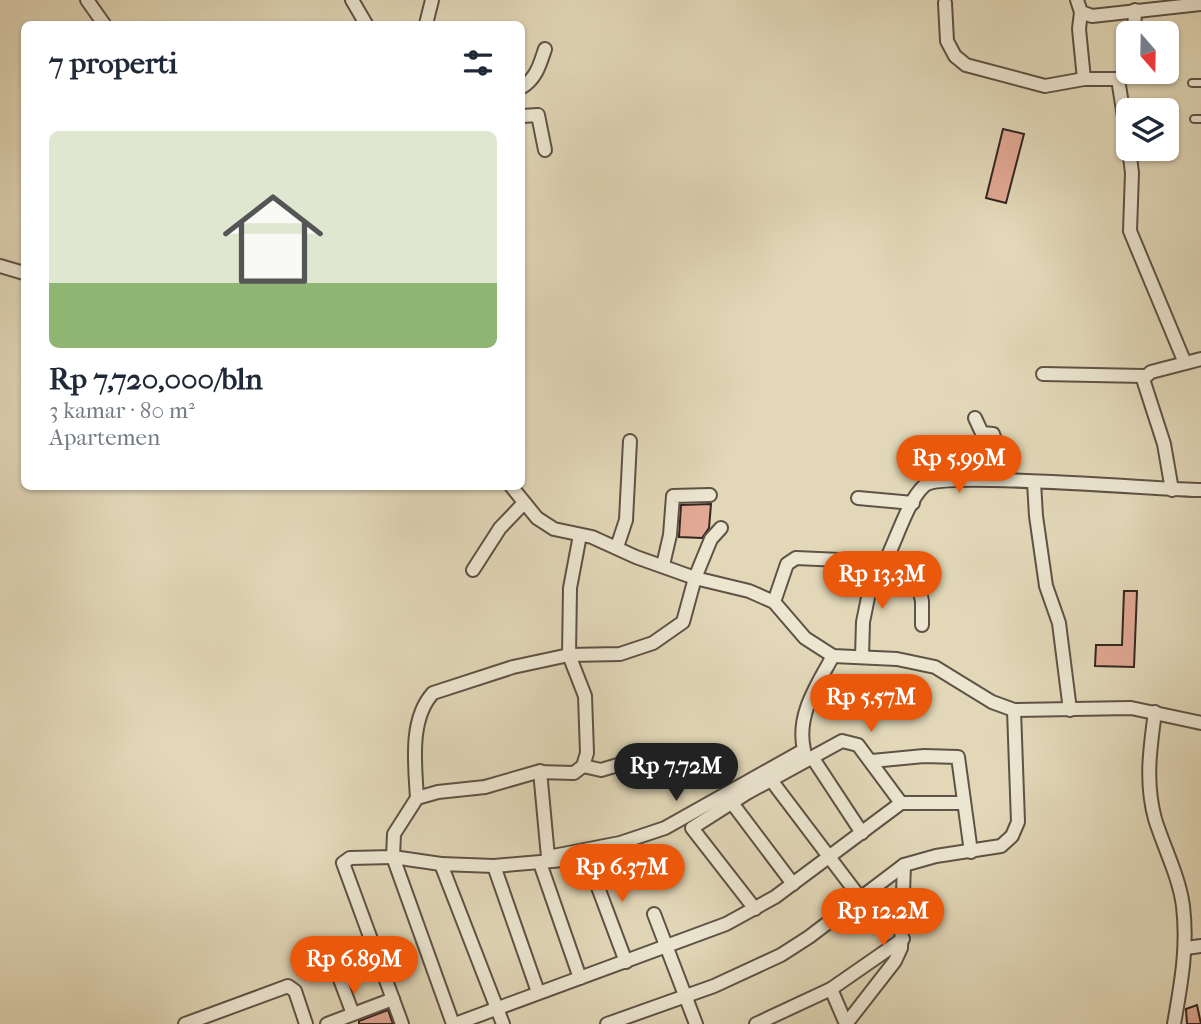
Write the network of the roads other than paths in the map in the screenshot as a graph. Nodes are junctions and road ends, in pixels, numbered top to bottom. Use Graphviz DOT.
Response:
graph roads {
  1 [pos="87,0"];
  2 [pos="352,0"];
  3 [pos="432,0"];
  4 [pos="944,4"];
  5 [pos="1201,4"];
  6 [pos="1079,6"];
  7 [pos="1135,10"];
  8 [pos="102,21"];
  9 [pos="364,21"];
  10 [pos="427,21"];
  11 [pos="1135,21"];
  12 [pos="545,49"];
  13 [pos="1084,79"];
  14 [pos="1116,79"];
  15 [pos="1192,83"];
  16 [pos="1201,83"];
  17 [pos="525,85"];
  18 [pos="525,116"];
  19 [pos="545,150"];
  20 [pos="1130,161"];
  21 [pos="0,266"];
  22 [pos="21,272"];
  23 [pos="1201,359"];
  24 [pos="1185,363"];
  25 [pos="1043,374"];
  26 [pos="1144,376"];
  27 [pos="975,418"];
  28 [pos="630,441"];
  29 [pos="1009,479"];
  30 [pos="1034,482"];
  31 [pos="514,490"];
  32 [pos="1172,490"];
  33 [pos="1201,490"];
  34 [pos="710,495"];
  35 [pos="858,498"];
  36 [pos="913,503"];
  37 [pos="523,504"];
  38 [pos="721,528"];
  39 [pos="580,535"];
  40 [pos="617,547"];
  41 [pos="880,562"];
  42 [pos="663,565"];
  43 [pos="473,570"];
  44 [pos="695,578"];
  45 [pos="774,602"];
  46 [pos="922,625"];
  47 [pos="569,655"];
  48 [pos="833,656"];
  49 [pos="862,657"];
  50 [pos="1014,710"];
  51 [pos="1070,710"];
  52 [pos="1155,712"];
  53 [pos="1201,723"];
  54 [pos="812,757"];
  55 [pos="872,761"];
  56 [pos="628,762"];
  57 [pos="583,766"];
  58 [pos="540,771"];
  59 [pos="771,780"];
  60 [pos="418,798"];
  61 [pos="732,803"];
  62 [pos="901,803"];
  63 [pos="964,803"];
  64 [pos="862,834"];
  65 [pos="971,852"];
  66 [pos="393,857"];
  67 [pos="827,857"];
  68 [pos="540,863"];
  69 [pos="441,864"];
  70 [pos="904,865"];
  71 [pos="494,866"];
  72 [pos="793,884"];
  73 [pos="860,899"];
  74 [pos="755,909"];
  75 [pos="654,914"];
  76 [pos="903,939"];
  77 [pos="668,946"];
  78 [pos="1201,946"];
  79 [pos="1185,948"];
  80 [pos="330,953"];
  81 [pos="626,962"];
  82 [pos="580,978"];
  83 [pos="831,989"];
  84 [pos="538,992"];
  85 [pos="686,995"];
  86 [pos="393,999"];
  87 [pos="497,1009"];
  88 [pos="793,1009"];
  89 [pos="353,1014"];
  90 [pos="185,1024"];
  91 [pos="306,1024"];
  92 [pos="327,1024"];
  93 [pos="402,1024"];
  94 [pos="454,1024"];
  95 [pos="503,1024"];
  96 [pos="607,1024"];
  97 [pos="696,1024"];
  98 [pos="756,1024"];
  99 [pos="798,1024"];
  100 [pos="846,1024"];
  101 [pos="1174,1024"];
  1 -- 8 [label="street"];
  2 -- 9 [label="street"];
  3 -- 10 [label="street"];
  4 -- 13 [label="street"];
  5 -- 7 [label="street"];
  6 -- 7 [label="street"];
  6 -- 13 [label="street"];
  7 -- 11 [label="street"];
  12 -- 17 [label="street"];
  13 -- 14 [label="street"];
  15 -- 16 [label="lane"];
  18 -- 19 [label="street"];
  20 -- 24 [label="street"];
  21 -- 22 [label="street"];
  23 -- 24 [label="street"];
  24 -- 26 [label="street"];
  25 -- 26 [label="street"];
  26 -- 32 [label="street"];
  27 -- 29 [label="street"];
  28 -- 40 [label="street"];
  29 -- 30 [label="street"];
  29 -- 36 [label="street"];
  30 -- 32 [label="street"];
  30 -- 51 [label="street"];
  31 -- 37 [label="street"];
  32 -- 33 [label="street"];
  34 -- 42 [label="street"];
  35 -- 36 [label="street"];
  36 -- 41 [label="street"];
  37 -- 39 [label="street"];
  37 -- 43 [label="street"];
  38 -- 44 [label="street"];
  39 -- 40 [label="street"];
  39 -- 47 [label="street"];
  40 -- 42 [label="street"];
  41 -- 45 [label="street"];
  41 -- 46 [label="street"];
  41 -- 49 [label="street"];
  42 -- 44 [label="street"];
  44 -- 45 [label="street"];
  44 -- 47 [label="street"];
  45 -- 48 [label="street"];
  47 -- 57 [label="street"];
  47 -- 60 [label="street"];
  48 -- 49 [label="street"];
  48 -- 58 [label="street"];
  49 -- 50 [label="street"];
  50 -- 51 [label="street"];
  50 -- 65 [label="street"];
  51 -- 52 [label="street"];
  52 -- 53 [label="street"];
  52 -- 79 [label="street"];
  54 -- 55 [label="street"];
  54 -- 59 [label="street"];
  54 -- 64 [label="street"];
  55 -- 62 [label="street"];
  55 -- 63 [label="street"];
  56 -- 57 [label="street"];
  57 -- 58 [label="street"];
  58 -- 60 [label="street"];
  59 -- 61 [label="street"];
  59 -- 67 [label="street"];
  60 -- 66 [label="street"];
  61 -- 72 [label="street"];
  61 -- 74 [label="street"];
  62 -- 63 [label="street"];
  62 -- 64 [label="street"];
  63 -- 65 [label="street"];
  64 -- 67 [label="street"];
  65 -- 70 [label="street"];
  66 -- 69 [label="street"];
  66 -- 86 [label="street"];
  66 -- 94 [label="street"];
  67 -- 72 [label="street"];
  67 -- 73 [label="street"];
  68 -- 71 [label="street"];
  68 -- 81 [label="street"];
  68 -- 82 [label="street"];
  69 -- 71 [label="street"];
  69 -- 87 [label="street"];
  70 -- 73 [label="street"];
  70 -- 76 [label="street"];
  71 -- 84 [label="street"];
  72 -- 74 [label="street"];
  73 -- 85 [label="street"];
  74 -- 77 [label="street"];
  75 -- 77 [label="street"];
  76 -- 83 [label="street"];
  76 -- 100 [label="street"];
  77 -- 81 [label="street"];
  77 -- 85 [label="street"];
  78 -- 79 [label="street"];
  79 -- 101 [label="street"];
  80 -- 89 [label="street"];
  81 -- 82 [label="street"];
  82 -- 84 [label="street"];
  83 -- 88 [label="street"];
  83 -- 100 [label="street"];
  84 -- 87 [label="street"];
  85 -- 96 [label="street"];
  85 -- 97 [label="street"];
  86 -- 89 [label="street"];
  86 -- 93 [label="street"];
  87 -- 94 [label="street"];
  87 -- 95 [label="street"];
  88 -- 98 [label="street"];
  88 -- 99 [label="street"];
  89 -- 92 [label="street"];
  90 -- 91 [label="street"];
}
